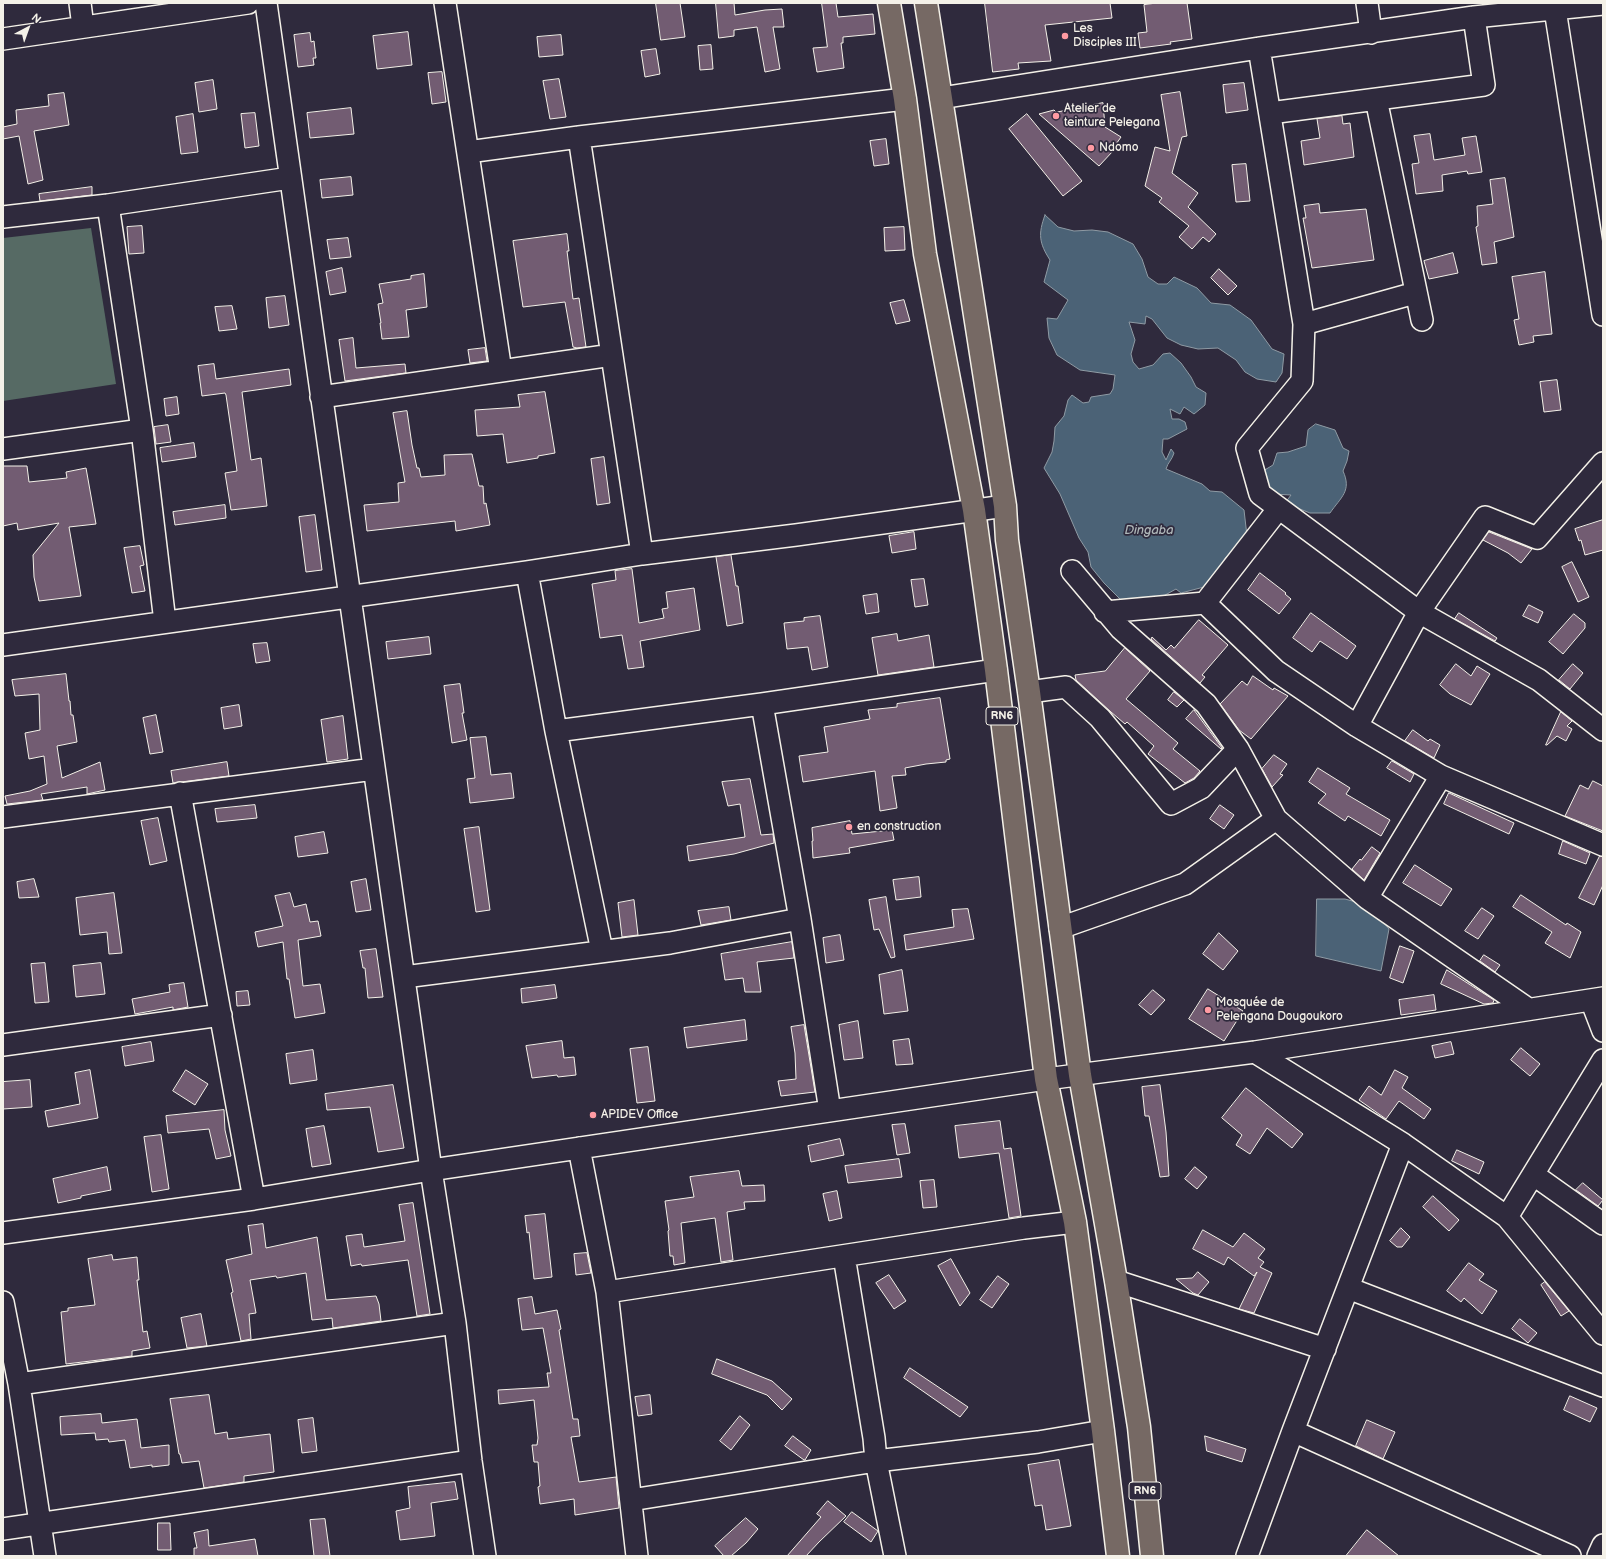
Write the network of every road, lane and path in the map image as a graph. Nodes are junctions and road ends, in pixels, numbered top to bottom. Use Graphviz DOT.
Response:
graph roads {
  1 [pos="80,3"];
  2 [pos="248,3"];
  3 [pos="266,3"];
  4 [pos="445,3"];
  5 [pos="889,3"];
  6 [pos="926,3"];
  7 [pos="1367,3"];
  8 [pos="1603,4"];
  9 [pos="1554,7"];
  10 [pos="1474,17"];
  11 [pos="83,27"];
  12 [pos="1371,33"];
  13 [pos="3,39"];
  14 [pos="1259,48"];
  15 [pos="941,98"];
  16 [pos="905,99"];
  17 [pos="1376,99"];
  18 [pos="1270,113"];
  19 [pos="579,137"];
  20 [pos="468,152"];
  21 [pos="290,178"];
  22 [pos="108,205"];
  23 [pos="3,217"];
  24 [pos="1415,293"];
  25 [pos="1603,315"];
  26 [pos="1422,320"];
  27 [pos="1304,324"];
  28 [pos="612,355"];
  29 [pos="501,371"];
  30 [pos="321,397"];
  31 [pos="142,430"];
  32 [pos="3,449"];
  33 [pos="1603,463"];
  34 [pos="1005,506"];
  35 [pos="1279,508"];
  36 [pos="974,510"];
  37 [pos="642,554"];
  38 [pos="1072,571"];
  39 [pos="527,572"];
  40 [pos="350,596"];
  41 [pos="1205,603"];
  42 [pos="1105,612"];
  43 [pos="1419,612"];
  44 [pos="165,622"];
  45 [pos="3,645"];
  46 [pos="996,670"];
  47 [pos="1029,692"];
  48 [pos="762,704"];
  49 [pos="1357,726"];
  50 [pos="1603,730"];
  51 [pos="556,731"];
  52 [pos="1238,749"];
  53 [pos="374,769"];
  54 [pos="1441,776"];
  55 [pos="180,794"];
  56 [pos="3,817"];
  57 [pos="1276,819"];
  58 [pos="1603,845"];
  59 [pos="1367,898"];
  60 [pos="800,919"];
  61 [pos="1060,928"];
  62 [pos="602,951"];
  63 [pos="404,977"];
  64 [pos="1597,999"];
  65 [pos="1528,1009"];
  66 [pos="221,1015"];
  67 [pos="1603,1031"];
  68 [pos="3,1045"];
  69 [pos="1255,1052"];
  70 [pos="1603,1060"];
  71 [pos="1080,1075"];
  72 [pos="1046,1079"];
  73 [pos="830,1111"];
  74 [pos="1403,1144"];
  75 [pos="578,1148"];
  76 [pos="431,1170"];
  77 [pos="1534,1175"];
  78 [pos="254,1199"];
  79 [pos="1507,1217"];
  80 [pos="1075,1222"];
  81 [pos="1603,1224"];
  82 [pos="3,1233"];
  83 [pos="844,1256"];
  84 [pos="1116,1281"];
  85 [pos="1348,1288"];
  86 [pos="607,1292"];
  87 [pos="3,1302"];
  88 [pos="455,1323"];
  89 [pos="1603,1334"];
  90 [pos="1325,1349"];
  91 [pos="19,1384"];
  92 [pos="1603,1386"];
  93 [pos="1103,1431"];
  94 [pos="1293,1431"];
  95 [pos="471,1461"];
  96 [pos="876,1461"];
  97 [pos="631,1500"];
  98 [pos="40,1524"];
  99 [pos="3,1529"];
  100 [pos="1603,1545"];
  101 [pos="891,1553"];
  102 [pos="46,1556"];
  103 [pos="485,1556"];
  104 [pos="637,1556"];
  105 [pos="1118,1556"];
  106 [pos="1152,1556"];
  107 [pos="1247,1556"];
  108 [pos="1570,1556"];
  109 [pos="1598,1556"];
  1 -- 11 [label="street"];
  2 -- 11 [label="street"];
  3 -- 21 [label="street"];
  4 -- 20 [label="street"];
  5 -- 16 [label="highway, RN6"];
  6 -- 15 [label="highway, RN6"];
  7 -- 12 [label="street"];
  8 -- 9 [label="street"];
  9 -- 10 [label="street"];
  9 -- 25 [label="street"];
  10 -- 12 [label="street"];
  10 -- 17 [label="street"];
  11 -- 13 [label="street"];
  12 -- 14 [label="street"];
  14 -- 15 [label="street"];
  14 -- 18 [label="street"];
  15 -- 34 [label="highway, RN6"];
  16 -- 19 [label="street"];
  16 -- 36 [label="highway, RN6"];
  17 -- 18 [label="street"];
  17 -- 24 [label="street"];
  18 -- 27 [label="street"];
  19 -- 20 [label="street"];
  19 -- 28 [label="street"];
  20 -- 29 [label="street"];
  21 -- 22 [label="street"];
  21 -- 30 [label="street"];
  22 -- 23 [label="street"];
  22 -- 31 [label="street"];
  24 -- 26 [label="street"];
  24 -- 27 [label="street"];
  27 -- 35 [label="street"];
  28 -- 29 [label="street"];
  28 -- 37 [label="street"];
  29 -- 30 [label="street"];
  30 -- 40 [label="street"];
  31 -- 32 [label="street"];
  31 -- 44 [label="street"];
  33 -- 43 [label="street"];
  34 -- 36 [label="street"];
  34 -- 47 [label="highway, RN6"];
  35 -- 41 [label="street"];
  35 -- 43 [label="street"];
  36 -- 37 [label="street"];
  36 -- 46 [label="highway, RN6"];
  37 -- 39 [label="street"];
  38 -- 42 [label="street"];
  39 -- 40 [label="street"];
  39 -- 51 [label="street"];
  40 -- 44 [label="street"];
  40 -- 53 [label="street"];
  41 -- 42 [label="street"];
  41 -- 49 [label="street"];
  42 -- 52 [label="street"];
  43 -- 49 [label="street"];
  43 -- 50 [label="street"];
  44 -- 45 [label="street"];
  46 -- 48 [label="street"];
  46 -- 72 [label="highway, RN6"];
  47 -- 52 [label="street"];
  47 -- 61 [label="highway, RN6"];
  48 -- 51 [label="street"];
  48 -- 60 [label="street"];
  49 -- 54 [label="street"];
  51 -- 62 [label="street"];
  52 -- 57 [label="street"];
  53 -- 55 [label="street"];
  53 -- 63 [label="street"];
  54 -- 58 [label="street"];
  54 -- 59 [label="street"];
  55 -- 56 [label="street"];
  55 -- 66 [label="street"];
  57 -- 59 [label="street"];
  57 -- 61 [label="street"];
  59 -- 65 [label="street"];
  60 -- 62 [label="street"];
  60 -- 73 [label="street"];
  61 -- 71 [label="highway, RN6"];
  62 -- 63 [label="street"];
  63 -- 76 [label="street"];
  64 -- 65 [label="street"];
  64 -- 67 [label="street"];
  65 -- 69 [label="street"];
  66 -- 68 [label="street"];
  66 -- 78 [label="street"];
  69 -- 71 [label="street"];
  69 -- 74 [label="street"];
  70 -- 77 [label="street"];
  71 -- 72 [label="street"];
  71 -- 84 [label="highway, RN6"];
  72 -- 73 [label="street"];
  72 -- 80 [label="highway, RN6"];
  73 -- 75 [label="street"];
  74 -- 79 [label="street"];
  74 -- 85 [label="street"];
  75 -- 76 [label="street"];
  75 -- 86 [label="street"];
  76 -- 78 [label="street"];
  76 -- 88 [label="street"];
  77 -- 79 [label="street"];
  77 -- 81 [label="street"];
  78 -- 82 [label="street"];
  79 -- 89 [label="street"];
  80 -- 83 [label="street"];
  80 -- 93 [label="highway, RN6"];
  83 -- 86 [label="street"];
  83 -- 96 [label="street"];
  84 -- 90 [label="street"];
  84 -- 106 [label="highway, RN6"];
  85 -- 90 [label="street"];
  85 -- 92 [label="street"];
  86 -- 97 [label="street"];
  87 -- 91 [label="street"];
  88 -- 91 [label="street"];
  88 -- 95 [label="street"];
  90 -- 94 [label="street"];
  91 -- 98 [label="street"];
  93 -- 96 [label="street"];
  93 -- 105 [label="highway, RN6"];
  94 -- 107 [label="street"];
  94 -- 108 [label="street"];
  95 -- 98 [label="street"];
  95 -- 103 [label="street"];
  96 -- 97 [label="street"];
  96 -- 101 [label="street"];
  97 -- 104 [label="street"];
  98 -- 99 [label="street"];
  98 -- 102 [label="street"];
  100 -- 109 [label="street"];
}
